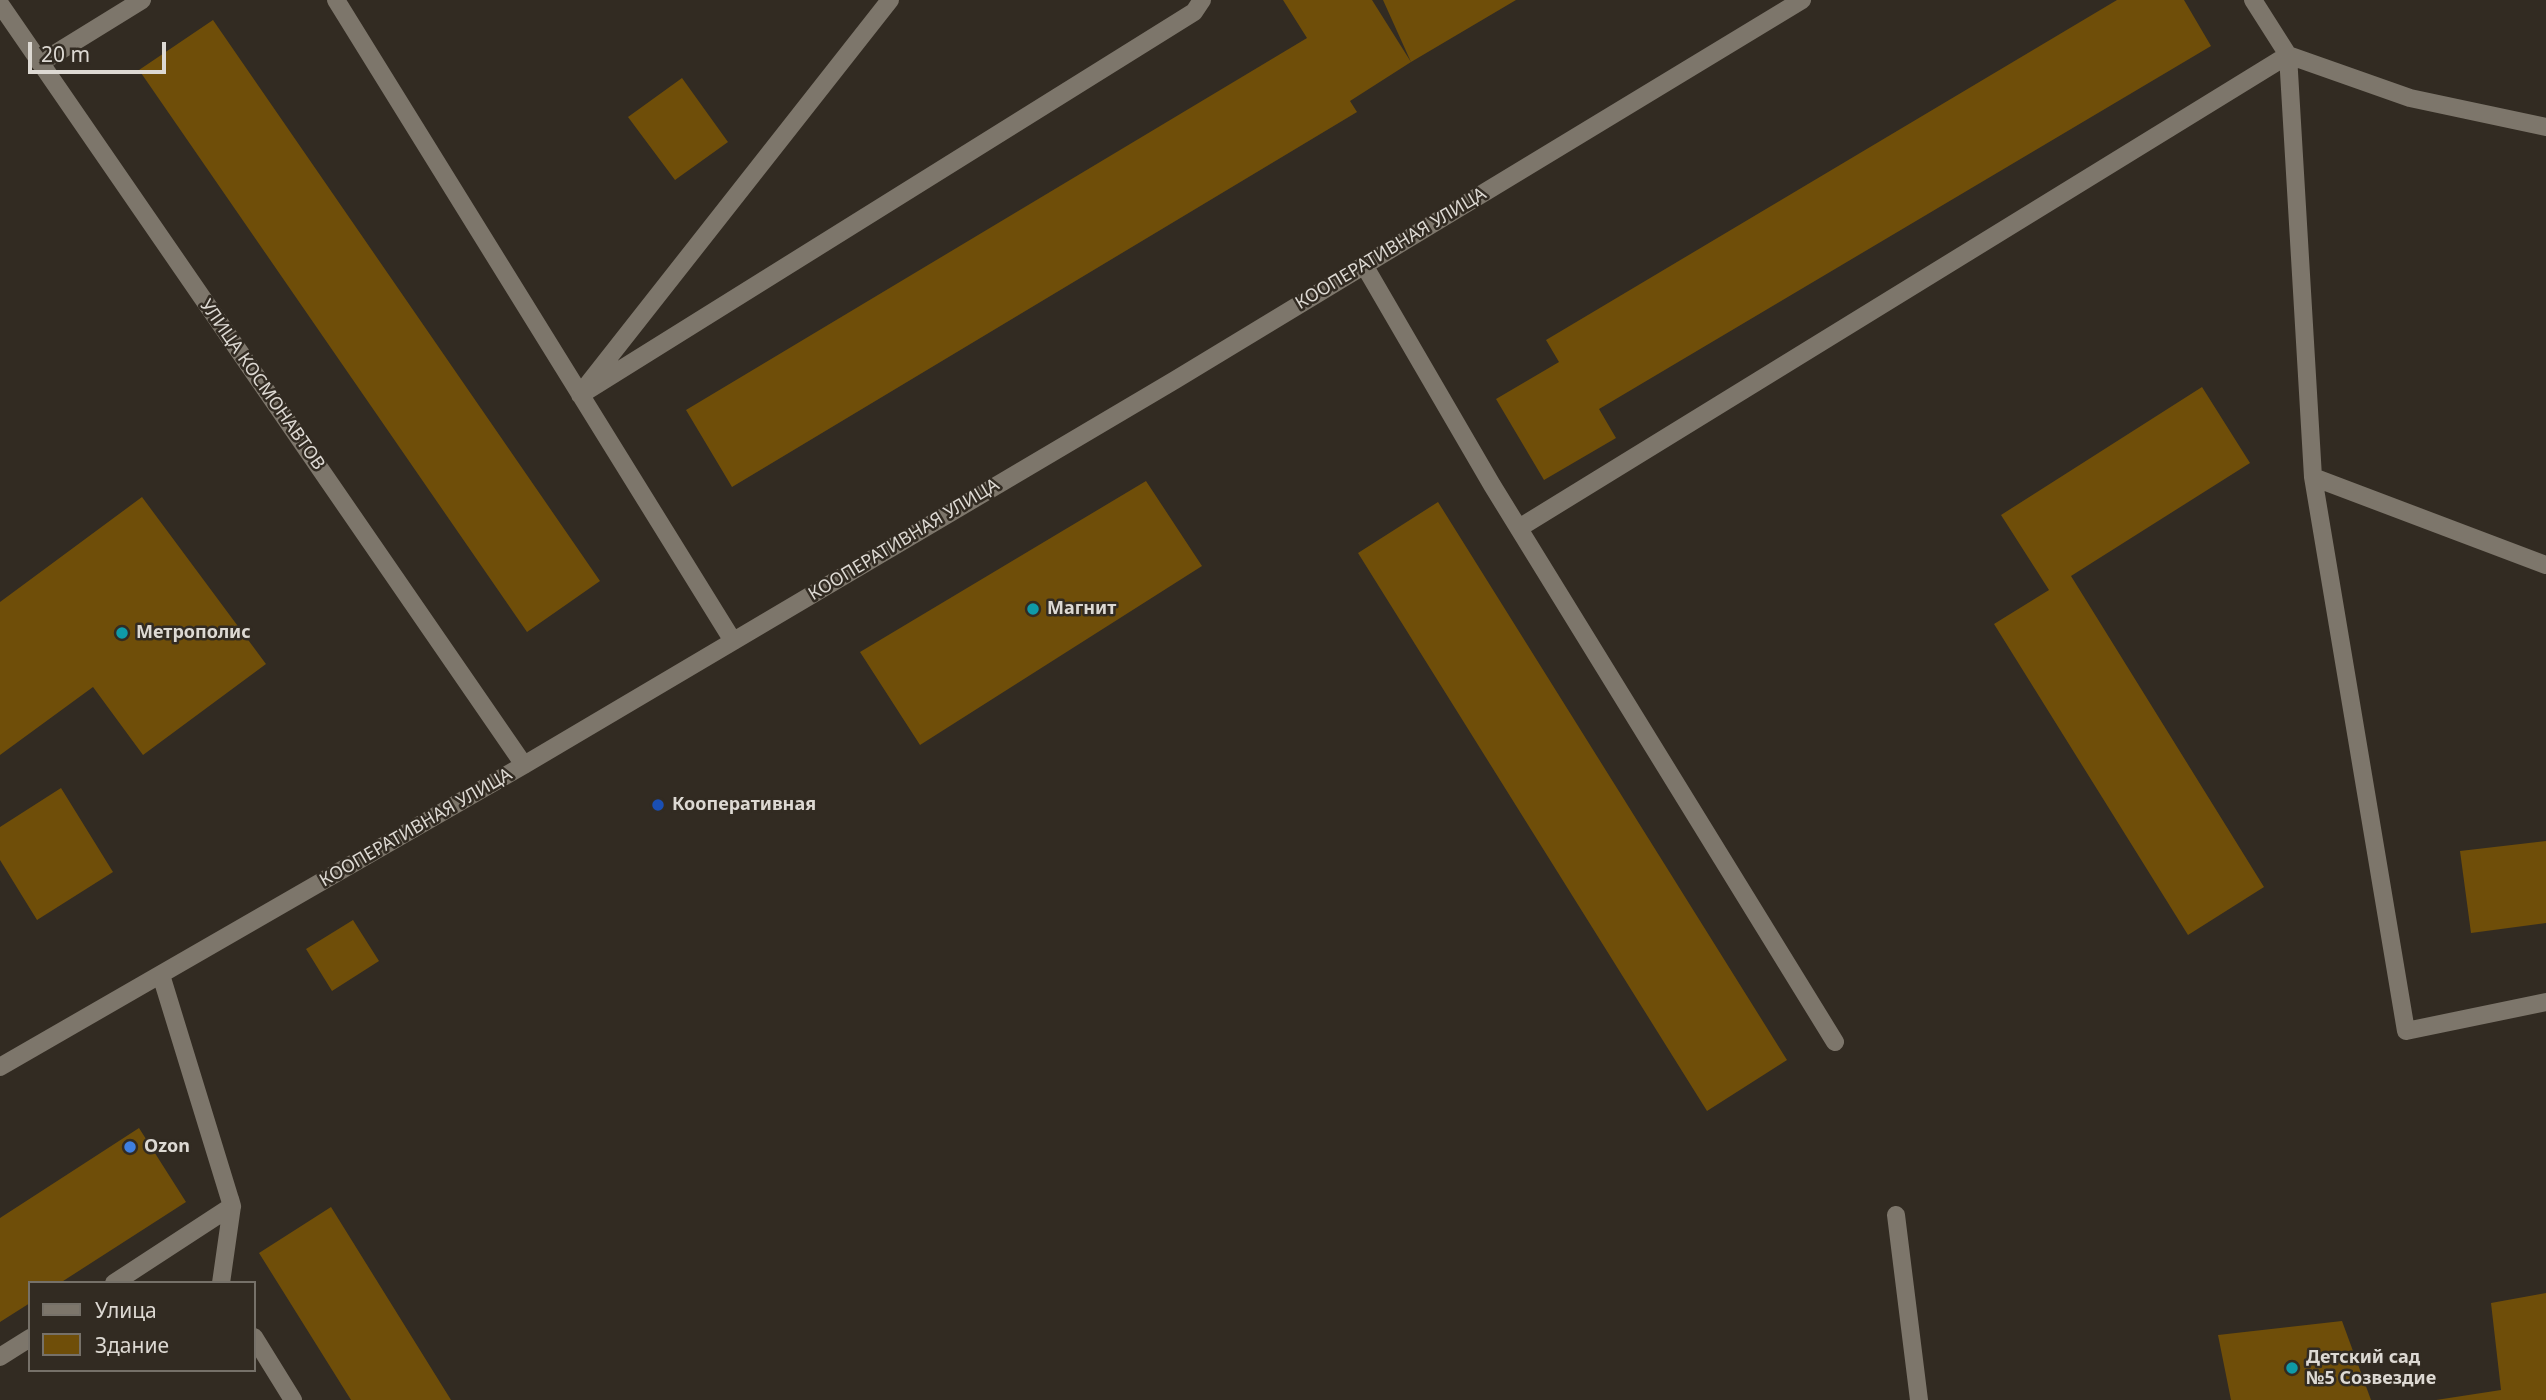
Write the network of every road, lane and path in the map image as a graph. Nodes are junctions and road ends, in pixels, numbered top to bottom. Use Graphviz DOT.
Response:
graph roads {
  1 [pos="142,0"];
  2 [pos="336,0"];
  3 [pos="890,0"];
  4 [pos="1202,0"];
  5 [pos="1802,0"];
  6 [pos="2253,0"];
  7 [pos="0,4"];
  8 [pos="2288,55"];
  9 [pos="40,63"];
  10 [pos="2546,127"];
  11 [pos="1364,265"];
  12 [pos="580,395"];
  13 [pos="2313,477"];
  14 [pos="1519,528"];
  15 [pos="2546,565"];
  16 [pos="733,641"];
  17 [pos="524,765"];
  18 [pos="161,975"];
  19 [pos="2546,1002"];
  20 [pos="1835,1042"];
  21 [pos="0,1068"];
  22 [pos="232,1206"];
  23 [pos="1896,1215"];
  24 [pos="117,1281"];
  25 [pos="221,1281"];
  26 [pos="28,1339"];
  27 [pos="256,1340"];
  28 [pos="0,1357"];
  29 [pos="293,1400"];
  30 [pos="1919,1400"];
  1 -- 9 [label="street"];
  2 -- 12 [label="street"];
  3 -- 12 [label="street"];
  4 -- 12 [label="street"];
  5 -- 11 [label="street, КООПЕРАТИВНАЯ УЛИЦА"];
  6 -- 8 [label="street"];
  7 -- 9 [label="street, УЛИЦА КОСМОНАВТОВ"];
  8 -- 10 [label="street"];
  8 -- 13 [label="street"];
  8 -- 14 [label="street"];
  9 -- 17 [label="street, УЛИЦА КОСМОНАВТОВ"];
  11 -- 14 [label="street"];
  11 -- 16 [label="street, КООПЕРАТИВНАЯ УЛИЦА"];
  12 -- 16 [label="street"];
  13 -- 15 [label="street"];
  13 -- 19 [label="street"];
  14 -- 20 [label="street"];
  16 -- 17 [label="street, КООПЕРАТИВНАЯ УЛИЦА"];
  17 -- 18 [label="street, КООПЕРАТИВНАЯ УЛИЦА"];
  18 -- 21 [label="street, КООПЕРАТИВНАЯ УЛИЦА"];
  18 -- 22 [label="street"];
  22 -- 24 [label="street"];
  22 -- 25 [label="street"];
  23 -- 30 [label="street"];
  26 -- 28 [label="street"];
  27 -- 29 [label="street"];
}
